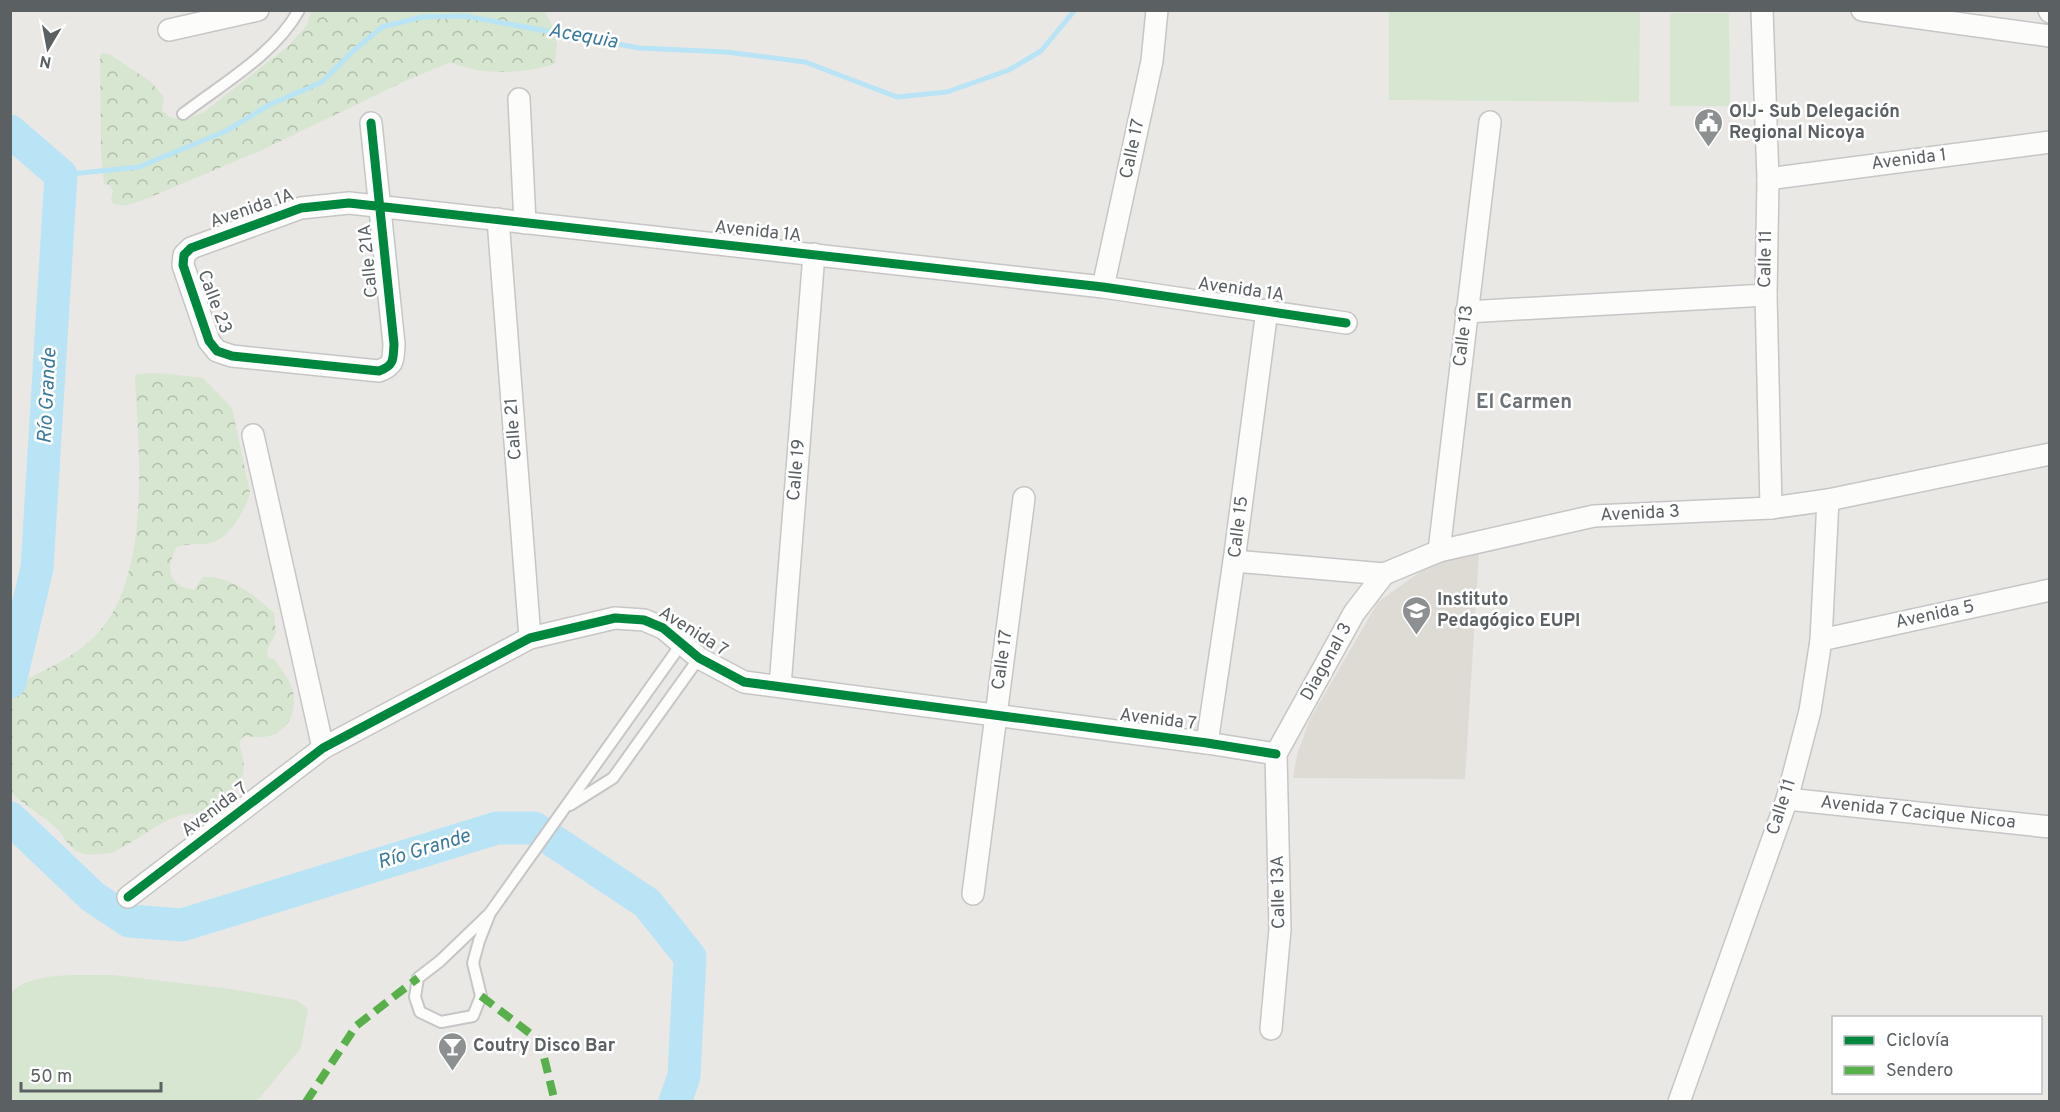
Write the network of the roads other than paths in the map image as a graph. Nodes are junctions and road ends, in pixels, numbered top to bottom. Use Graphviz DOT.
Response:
graph roads {
  1 [pos="258,10"];
  2 [pos="299,10"];
  3 [pos="1157,10"];
  4 [pos="1762,10"];
  5 [pos="1862,10"];
  6 [pos="169,30"];
  7 [pos="2049,36"];
  8 [pos="519,99"];
  9 [pos="183,114"];
  10 [pos="1490,122"];
  11 [pos="371,123"];
  12 [pos="2049,142"];
  13 [pos="1768,179"];
  14 [pos="380,207"];
  15 [pos="498,219"];
  16 [pos="525,223"];
  17 [pos="814,254"];
  18 [pos="183,265"];
  19 [pos="1103,287"];
  20 [pos="1766,295"];
  21 [pos="1267,310"];
  22 [pos="1466,312"];
  23 [pos="1346,323"];
  24 [pos="217,351"];
  25 [pos="253,435"];
  26 [pos="2049,454"];
  27 [pos="1024,498"];
  28 [pos="1828,500"];
  29 [pos="1771,508"];
  30 [pos="1439,550"];
  31 [pos="1234,561"];
  32 [pos="1384,574"];
  33 [pos="2049,590"];
  34 [pos="530,638"];
  35 [pos="1821,640"];
  36 [pos="681,643"];
  37 [pos="699,658"];
  38 [pos="780,686"];
  39 [pos="995,716"];
  40 [pos="1207,742"];
  41 [pos="323,748"];
  42 [pos="1276,754"];
  43 [pos="1786,799"];
  44 [pos="564,808"];
  45 [pos="2049,827"];
  46 [pos="973,894"];
  47 [pos="128,897"];
  48 [pos="490,914"];
  49 [pos="1271,1029"];
  50 [pos="1679,1101"];
  1 -- 6 [label="street"];
  2 -- 9 [label="lane"];
  3 -- 19 [label="street, Calle 17"];
  4 -- 13 [label="street, Calle 11"];
  5 -- 7 [label="street"];
  8 -- 16 [label="street"];
  10 -- 22 [label="street, Calle 13"];
  11 -- 14 [label="street, Calle 21A"];
  12 -- 13 [label="street, Avenida 1"];
  13 -- 20 [label="street, Calle 11"];
  14 -- 15 [label="street, Avenida 1A"];
  14 -- 18 [label="street, Avenida 1A"];
  14 -- 24 [label="street, Calle 21A"];
  15 -- 16 [label="street, Avenida 1A"];
  15 -- 34 [label="street, Calle 21"];
  16 -- 17 [label="street, Avenida 1A"];
  17 -- 19 [label="street, Avenida 1A"];
  17 -- 38 [label="street, Calle 19"];
  18 -- 24 [label="street, Calle 23"];
  19 -- 21 [label="street, Avenida 1A"];
  20 -- 22 [label="street"];
  20 -- 29 [label="street, Calle 11"];
  21 -- 23 [label="street, Avenida 1A"];
  21 -- 31 [label="street, Calle 15"];
  22 -- 30 [label="street, Calle 13"];
  25 -- 41 [label="street"];
  26 -- 28 [label="street, Avenida 3"];
  27 -- 39 [label="street, Calle 17"];
  28 -- 29 [label="street, Avenida 3"];
  28 -- 35 [label="street, Calle 11"];
  29 -- 30 [label="street, Avenida 3"];
  30 -- 32 [label="street, Avenida 3"];
  31 -- 32 [label="street, Avenida 3"];
  31 -- 40 [label="street, Calle 15"];
  32 -- 42 [label="street, Diagonal 3"];
  33 -- 35 [label="street, Avenida 5"];
  34 -- 36 [label="street, Avenida 7"];
  34 -- 41 [label="street, Avenida 7"];
  35 -- 43 [label="street, Calle 11"];
  36 -- 37 [label="street, Avenida 7"];
  36 -- 44 [label="lane"];
  37 -- 38 [label="street, Avenida 7"];
  37 -- 44 [label="lane"];
  38 -- 39 [label="street, Avenida 7"];
  39 -- 40 [label="street, Avenida 7"];
  39 -- 46 [label="street, Calle 17"];
  40 -- 42 [label="street, Avenida 7"];
  41 -- 47 [label="street, Avenida 7"];
  42 -- 49 [label="street, Calle 13A"];
  43 -- 45 [label="street, Avenida 7 Cacique Nicoa"];
  43 -- 50 [label="street, Calle 11"];
  44 -- 48 [label="lane"];
  48 -- 48 [label="lane"];
}
